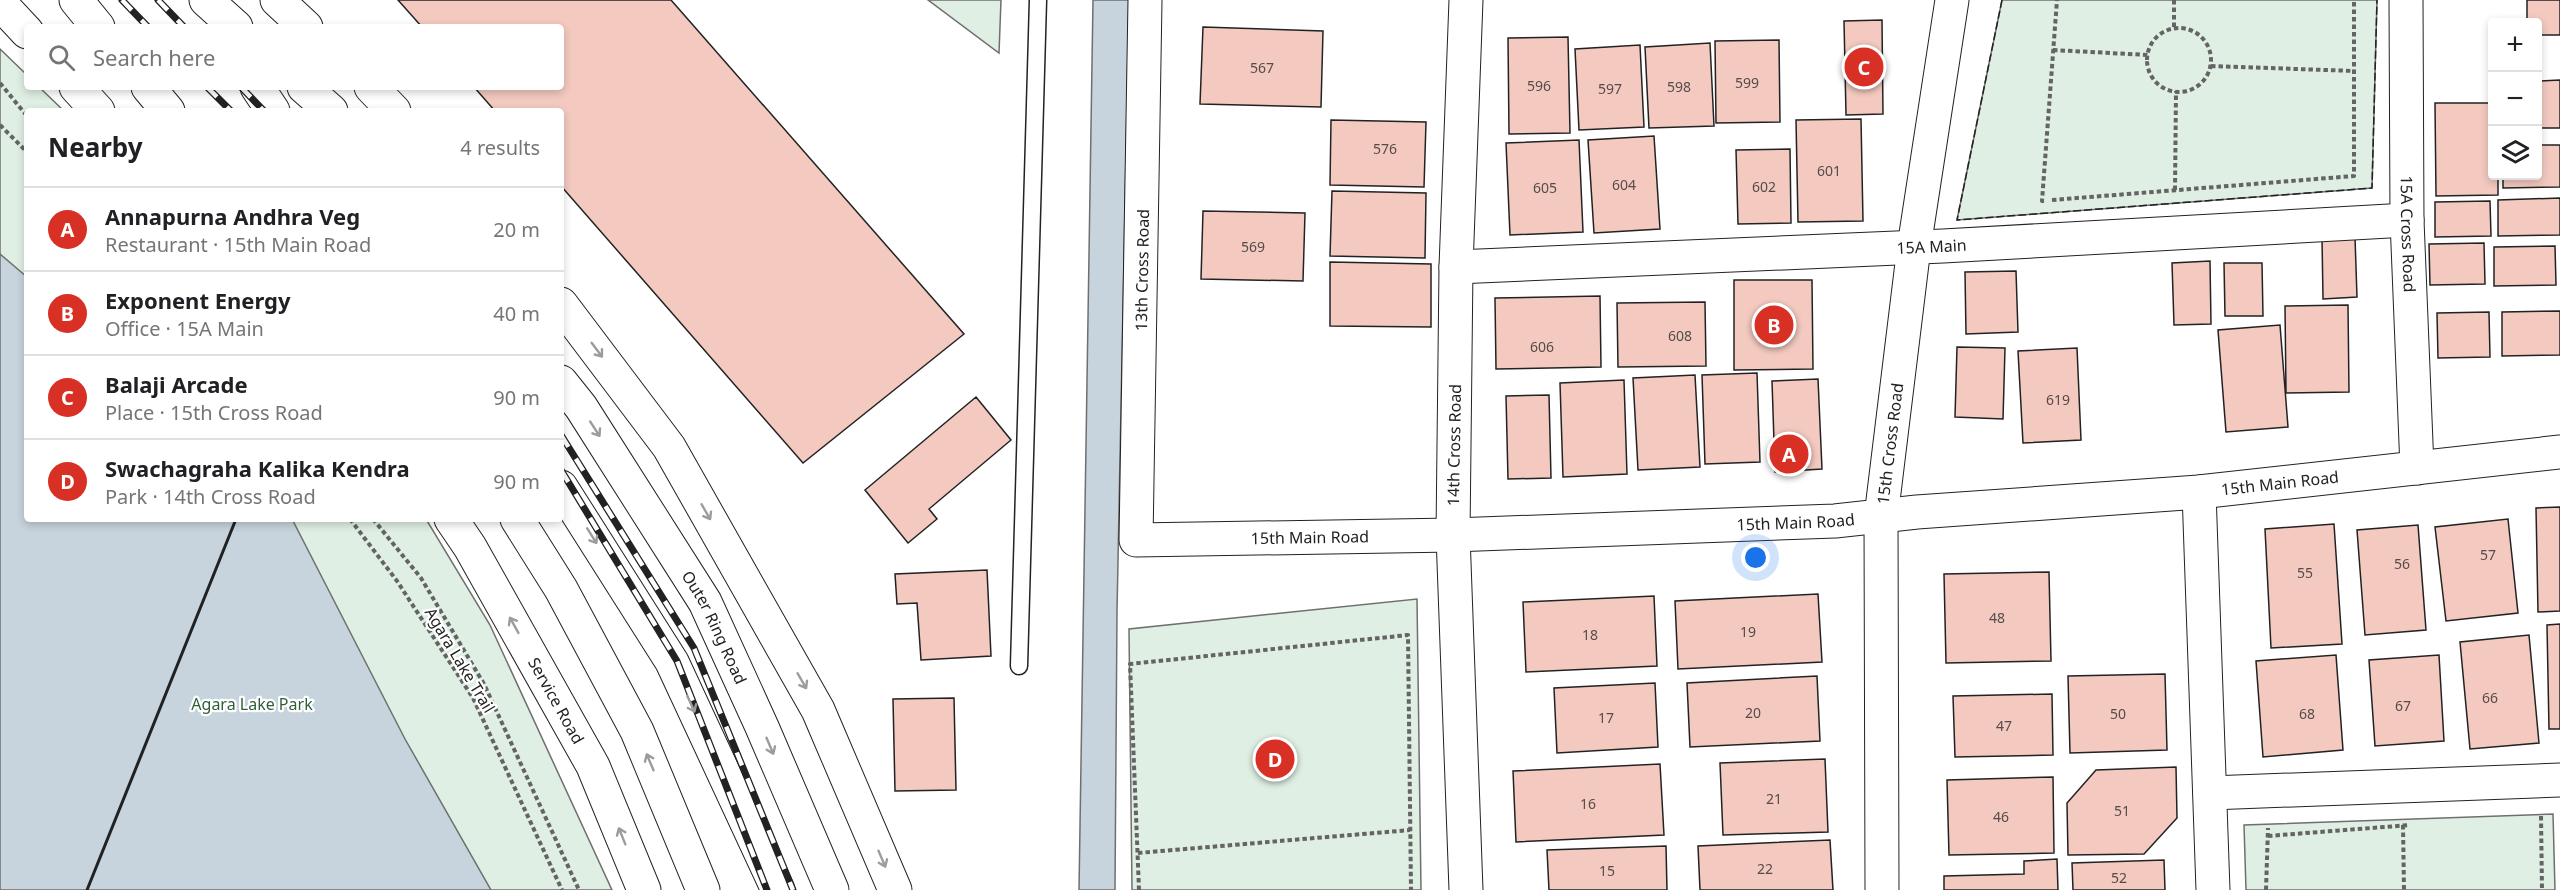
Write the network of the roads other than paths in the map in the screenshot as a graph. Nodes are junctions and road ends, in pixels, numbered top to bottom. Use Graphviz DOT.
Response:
graph roads {
  1 [pos="76,0"];
  2 [pos="197,0"];
  3 [pos="206,0"];
  4 [pos="277,0"];
  5 [pos="1038,0"];
  6 [pos="1145,0"];
  7 [pos="1466,0"];
  8 [pos="1952,0"];
  9 [pos="2406,0"];
  10 [pos="96,24"];
  11 [pos="214,24"];
  12 [pos="233,24"];
  13 [pos="303,24"];
  14 [pos="79,90"];
  15 [pos="150,90"];
  16 [pos="259,90"];
  17 [pos="374,90"];
  18 [pos="95,108"];
  19 [pos="166,108"];
  20 [pos="271,108"];
  21 [pos="391,108"];
  22 [pos="2407,220"];
  23 [pos="1914,247"];
  24 [pos="1456,267"];
  25 [pos="564,308"];
  26 [pos="564,386"];
  27 [pos="2560,452"];
  28 [pos="2417,468"];
  29 [pos="564,492"];
  30 [pos="2199,492"];
  31 [pos="1881,517"];
  32 [pos="453,522"];
  33 [pos="519,522"];
  34 [pos="1453,535"];
  35 [pos="1136,540"];
  36 [pos="1019,666"];
  37 [pos="2560,780"];
  38 [pos="2210,793"];
  39 [pos="644,890"];
  40 [pos="703,890"];
  41 [pos="778,890"];
  42 [pos="832,890"];
  43 [pos="895,890"];
  44 [pos="1466,890"];
  45 [pos="1882,890"];
  46 [pos="2214,890"];
  1 -- 10 [label="main road"];
  2 -- 11 [label="main road"];
  3 -- 12 [label="main road"];
  4 -- 13 [label="main road"];
  5 -- 36 [label="lane"];
  6 -- 35 [label="main road, 13th Cross Road"];
  7 -- 24 [label="main road, 14th Cross Road"];
  8 -- 23 [label="main road, 15th Cross Road"];
  9 -- 22 [label="main road, 15A Cross Road"];
  14 -- 18 [label="main road"];
  15 -- 19 [label="main road"];
  16 -- 20 [label="main road"];
  17 -- 21 [label="main road"];
  22 -- 23 [label="main road, 15A Main"];
  22 -- 28 [label="main road, 15A Cross Road"];
  23 -- 24 [label="main road, 15A Main"];
  23 -- 31 [label="main road, 15th Cross Road"];
  24 -- 34 [label="main road, 14th Cross Road"];
  25 -- 43 [label="main road, one-way"];
  26 -- 42 [label="main road, Outer Ring Road, one-way"];
  27 -- 28 [label="main road, 15th Main Road"];
  28 -- 30 [label="main road, 15th Main Road"];
  29 -- 41 [label="main road, one-way"];
  30 -- 31 [label="main road, 15th Main Road"];
  30 -- 38 [label="main road"];
  31 -- 34 [label="main road, 15th Main Road"];
  31 -- 45 [label="main road, 15th Cross Road"];
  39 -- 32 [label="main road, Service Road, one-way"];
  40 -- 33 [label="main road, one-way"];
  34 -- 35 [label="main road, 15th Main Road"];
  34 -- 44 [label="main road, 14th Cross Road"];
  37 -- 38 [label="main road"];
  38 -- 46 [label="main road"];
}
